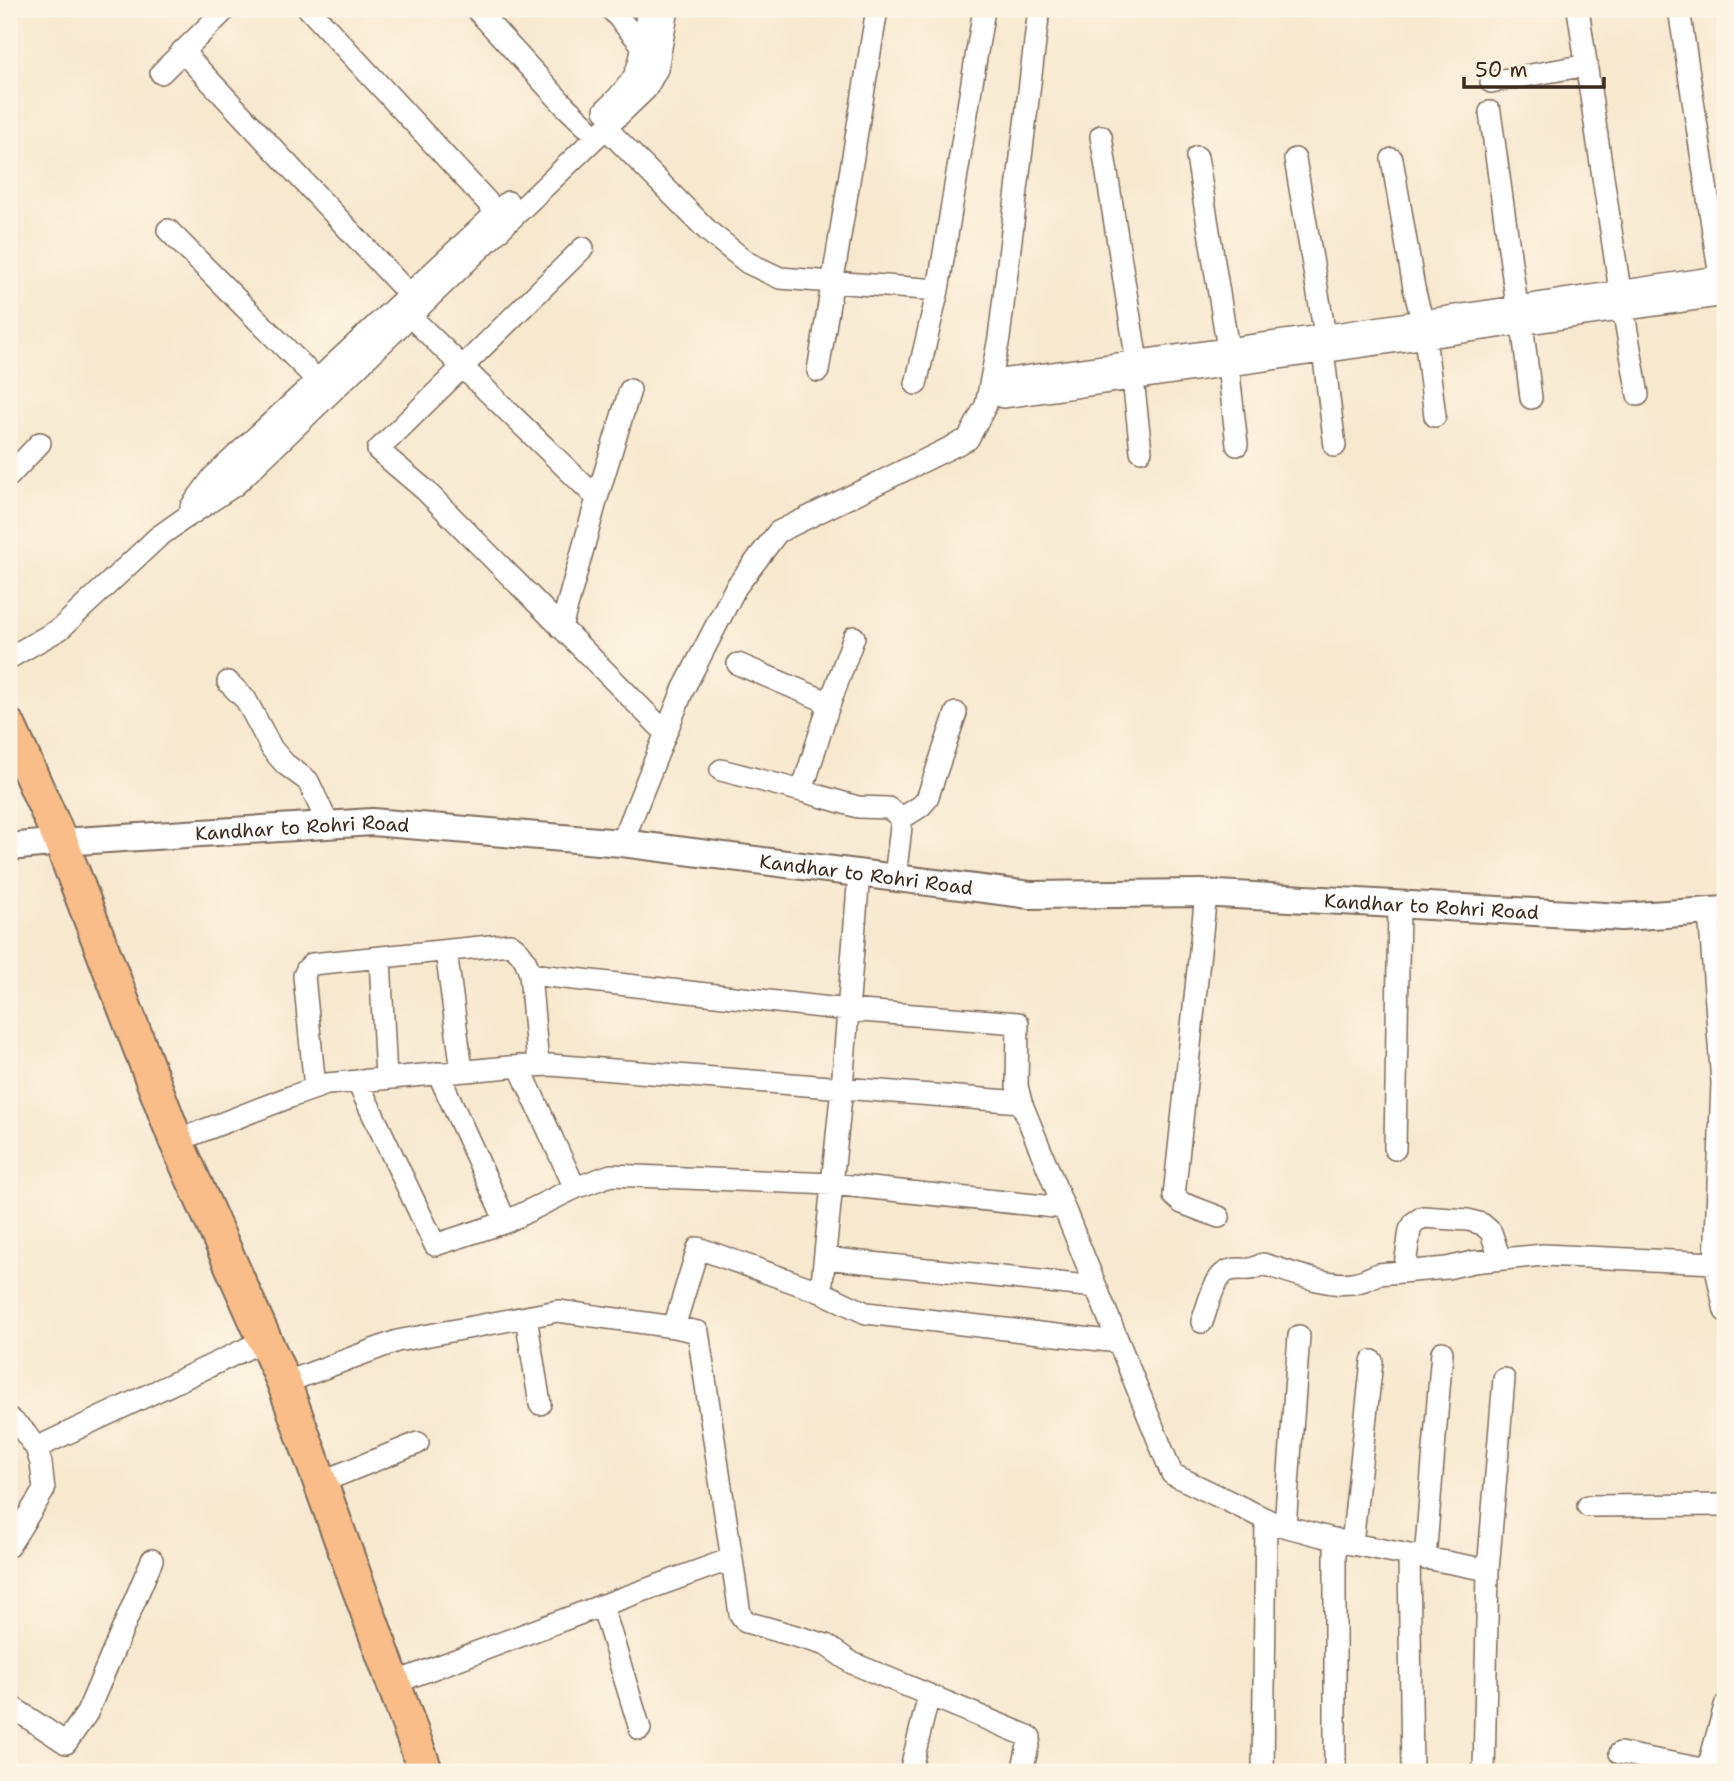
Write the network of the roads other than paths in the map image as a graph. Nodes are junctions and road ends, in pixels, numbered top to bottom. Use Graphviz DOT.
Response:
graph roads {
  1 [pos="226,9"];
  2 [pos="309,9"];
  3 [pos="476,9"];
  4 [pos="611,9"];
  5 [pos="648,9"];
  6 [pos="668,9"];
  7 [pos="877,9"];
  8 [pos="984,9"];
  9 [pos="1040,9"];
  10 [pos="1578,9"];
  11 [pos="1679,9"];
  12 [pos="642,46"];
  13 [pos="182,51"];
  14 [pos="1587,65"];
  15 [pos="161,73"];
  16 [pos="1491,82"];
  17 [pos="1490,112"];
  18 [pos="596,127"];
  19 [pos="1101,136"];
  20 [pos="1197,156"];
  21 [pos="1295,159"];
  22 [pos="1392,159"];
  23 [pos="502,218"];
  24 [pos="169,230"];
  25 [pos="583,248"];
  26 [pos="832,281"];
  27 [pos="1724,282"];
  28 [pos="938,290"];
  29 [pos="1622,300"];
  30 [pos="413,306"];
  31 [pos="1519,315"];
  32 [pos="1423,329"];
  33 [pos="1324,343"];
  34 [pos="1228,357"];
  35 [pos="463,368"];
  36 [pos="1135,370"];
  37 [pos="818,371"];
  38 [pos="916,384"];
  39 [pos="324,387"];
  40 [pos="630,390"];
  41 [pos="1639,395"];
  42 [pos="1531,398"];
  43 [pos="1434,415"];
  44 [pos="40,443"];
  45 [pos="1237,445"];
  46 [pos="1335,446"];
  47 [pos="1141,452"];
  48 [pos="9,476"];
  49 [pos="597,498"];
  50 [pos="561,628"];
  51 [pos="854,637"];
  52 [pos="9,658"];
  53 [pos="738,664"];
  54 [pos="228,682"];
  55 [pos="830,703"];
  56 [pos="956,713"];
  57 [pos="9,726"];
  58 [pos="666,733"];
  59 [pos="722,770"];
  60 [pos="802,791"];
  61 [pos="902,818"];
  62 [pos="328,824"];
  63 [pos="61,842"];
  64 [pos="622,843"];
  65 [pos="9,847"];
  66 [pos="859,874"];
  67 [pos="895,878"];
  68 [pos="1206,894"];
  69 [pos="1399,905"];
  70 [pos="1717,910"];
  71 [pos="446,951"];
  72 [pos="380,958"];
  73 [pos="530,974"];
  74 [pos="848,1010"];
  75 [pos="528,1066"];
  76 [pos="462,1071"];
  77 [pos="438,1073"];
  78 [pos="386,1078"];
  79 [pos="357,1081"];
  80 [pos="842,1087"];
  81 [pos="315,1088"];
  82 [pos="1021,1102"];
  83 [pos="176,1141"];
  84 [pos="1395,1149"];
  85 [pos="832,1184"];
  86 [pos="575,1188"];
  87 [pos="1064,1208"];
  88 [pos="1219,1217"];
  89 [pos="506,1222"];
  90 [pos="1721,1233"];
  91 [pos="825,1258"];
  92 [pos="1500,1259"];
  93 [pos="1715,1263"];
  94 [pos="1404,1272"];
  95 [pos="1096,1287"];
  96 [pos="821,1292"];
  97 [pos="1725,1311"];
  98 [pos="526,1317"];
  99 [pos="1202,1322"];
  100 [pos="674,1327"];
  101 [pos="1299,1336"];
  102 [pos="265,1340"];
  103 [pos="1118,1342"];
  104 [pos="1442,1352"];
  105 [pos="1372,1361"];
  106 [pos="1504,1379"];
  107 [pos="284,1383"];
  108 [pos="540,1405"];
  109 [pos="9,1418"];
  110 [pos="418,1443"];
  111 [pos="36,1448"];
  112 [pos="321,1482"];
  113 [pos="1725,1505"];
  114 [pos="1588,1506"];
  115 [pos="1276,1523"];
  116 [pos="1344,1542"];
  117 [pos="9,1546"];
  118 [pos="1417,1557"];
  119 [pos="731,1559"];
  120 [pos="152,1560"];
  121 [pos="1488,1570"];
  122 [pos="602,1605"];
  123 [pos="394,1683"];
  124 [pos="929,1695"];
  125 [pos="9,1705"];
  126 [pos="1725,1706"];
  127 [pos="640,1729"];
  128 [pos="1620,1753"];
  129 [pos="1707,1771"];
  130 [pos="426,1772"];
  131 [pos="910,1772"];
  132 [pos="1023,1772"];
  133 [pos="1263,1772"];
  134 [pos="1335,1772"];
  135 [pos="1412,1772"];
  136 [pos="1484,1772"];
  1 -- 13 [label="street"];
  2 -- 23 [label="street"];
  3 -- 18 [label="street"];
  4 -- 12 [label="street"];
  5 -- 12 [label="street"];
  6 -- 18 [label="street"];
  7 -- 26 [label="street"];
  8 -- 28 [label="street"];
  9 -- 58 [label="street"];
  10 -- 14 [label="street"];
  11 -- 27 [label="street"];
  12 -- 18 [label="street"];
  13 -- 15 [label="street"];
  13 -- 30 [label="street"];
  14 -- 16 [label="street"];
  14 -- 29 [label="street"];
  17 -- 31 [label="street"];
  18 -- 23 [label="street"];
  18 -- 26 [label="street"];
  19 -- 36 [label="street"];
  20 -- 34 [label="street"];
  21 -- 33 [label="street"];
  22 -- 32 [label="street"];
  23 -- 30 [label="street"];
  24 -- 39 [label="street"];
  25 -- 35 [label="street"];
  26 -- 28 [label="street"];
  26 -- 37 [label="street"];
  27 -- 29 [label="street"];
  28 -- 38 [label="street"];
  29 -- 31 [label="street"];
  29 -- 41 [label="street"];
  30 -- 35 [label="street"];
  30 -- 39 [label="street"];
  31 -- 32 [label="street"];
  31 -- 42 [label="street"];
  32 -- 33 [label="street"];
  32 -- 43 [label="street"];
  33 -- 34 [label="street"];
  33 -- 46 [label="street"];
  34 -- 36 [label="street"];
  34 -- 45 [label="street"];
  35 -- 49 [label="street"];
  35 -- 50 [label="street"];
  36 -- 36 [label="street"];
  36 -- 47 [label="street"];
  39 -- 52 [label="street"];
  40 -- 49 [label="street"];
  44 -- 48 [label="street"];
  49 -- 50 [label="street"];
  50 -- 58 [label="street"];
  51 -- 55 [label="street"];
  53 -- 55 [label="street"];
  54 -- 62 [label="street"];
  55 -- 60 [label="street"];
  56 -- 61 [label="street"];
  57 -- 63 [label="main road"];
  58 -- 64 [label="street"];
  59 -- 60 [label="street"];
  60 -- 61 [label="street"];
  61 -- 67 [label="street"];
  62 -- 63 [label="street, Kandhar to Rohri Road"];
  62 -- 64 [label="street, Kandhar to Rohri Road"];
  63 -- 65 [label="street, Kandhar to Rohri Road"];
  63 -- 83 [label="main road"];
  64 -- 66 [label="street, Kandhar to Rohri Road"];
  66 -- 67 [label="street, Kandhar to Rohri Road"];
  66 -- 74 [label="street"];
  67 -- 68 [label="street, Kandhar to Rohri Road"];
  68 -- 69 [label="street, Kandhar to Rohri Road"];
  68 -- 88 [label="street"];
  69 -- 70 [label="street, Kandhar to Rohri Road"];
  69 -- 84 [label="street"];
  70 -- 90 [label="street"];
  71 -- 72 [label="street"];
  71 -- 73 [label="street"];
  71 -- 76 [label="street"];
  72 -- 78 [label="street"];
  72 -- 81 [label="street"];
  73 -- 74 [label="street"];
  73 -- 75 [label="street"];
  74 -- 80 [label="street"];
  74 -- 82 [label="street"];
  75 -- 76 [label="street"];
  75 -- 80 [label="street"];
  75 -- 86 [label="street"];
  76 -- 77 [label="street"];
  77 -- 78 [label="street"];
  77 -- 89 [label="street"];
  78 -- 79 [label="street"];
  79 -- 81 [label="street"];
  79 -- 89 [label="street"];
  80 -- 82 [label="street"];
  80 -- 85 [label="street"];
  81 -- 83 [label="street"];
  82 -- 87 [label="street"];
  83 -- 102 [label="main road"];
  85 -- 86 [label="street"];
  85 -- 87 [label="street"];
  85 -- 91 [label="street"];
  86 -- 89 [label="street"];
  87 -- 95 [label="street"];
  90 -- 93 [label="street"];
  91 -- 95 [label="street"];
  91 -- 96 [label="street"];
  92 -- 93 [label="street"];
  92 -- 94 [label="street"];
  92 -- 94 [label="street"];
  93 -- 97 [label="street"];
  94 -- 99 [label="street"];
  95 -- 103 [label="street"];
  96 -- 100 [label="street"];
  96 -- 103 [label="street"];
  98 -- 100 [label="street"];
  98 -- 107 [label="street"];
  98 -- 108 [label="street"];
  100 -- 119 [label="street"];
  101 -- 115 [label="street"];
  102 -- 107 [label="main road"];
  102 -- 111 [label="street"];
  103 -- 115 [label="street"];
  104 -- 118 [label="street"];
  105 -- 116 [label="street"];
  106 -- 121 [label="street"];
  107 -- 112 [label="main road"];
  109 -- 111 [label="street"];
  110 -- 112 [label="street"];
  111 -- 117 [label="street"];
  112 -- 123 [label="main road"];
  113 -- 114 [label="street"];
  115 -- 116 [label="street"];
  115 -- 133 [label="street"];
  116 -- 118 [label="street"];
  116 -- 134 [label="street"];
  118 -- 121 [label="street"];
  118 -- 135 [label="street"];
  119 -- 122 [label="street"];
  119 -- 124 [label="street"];
  120 -- 125 [label="street"];
  121 -- 136 [label="street"];
  122 -- 123 [label="street"];
  122 -- 127 [label="street"];
  123 -- 130 [label="main road"];
  124 -- 131 [label="street"];
  124 -- 132 [label="street"];
  126 -- 129 [label="street"];
  128 -- 129 [label="street"];
}
